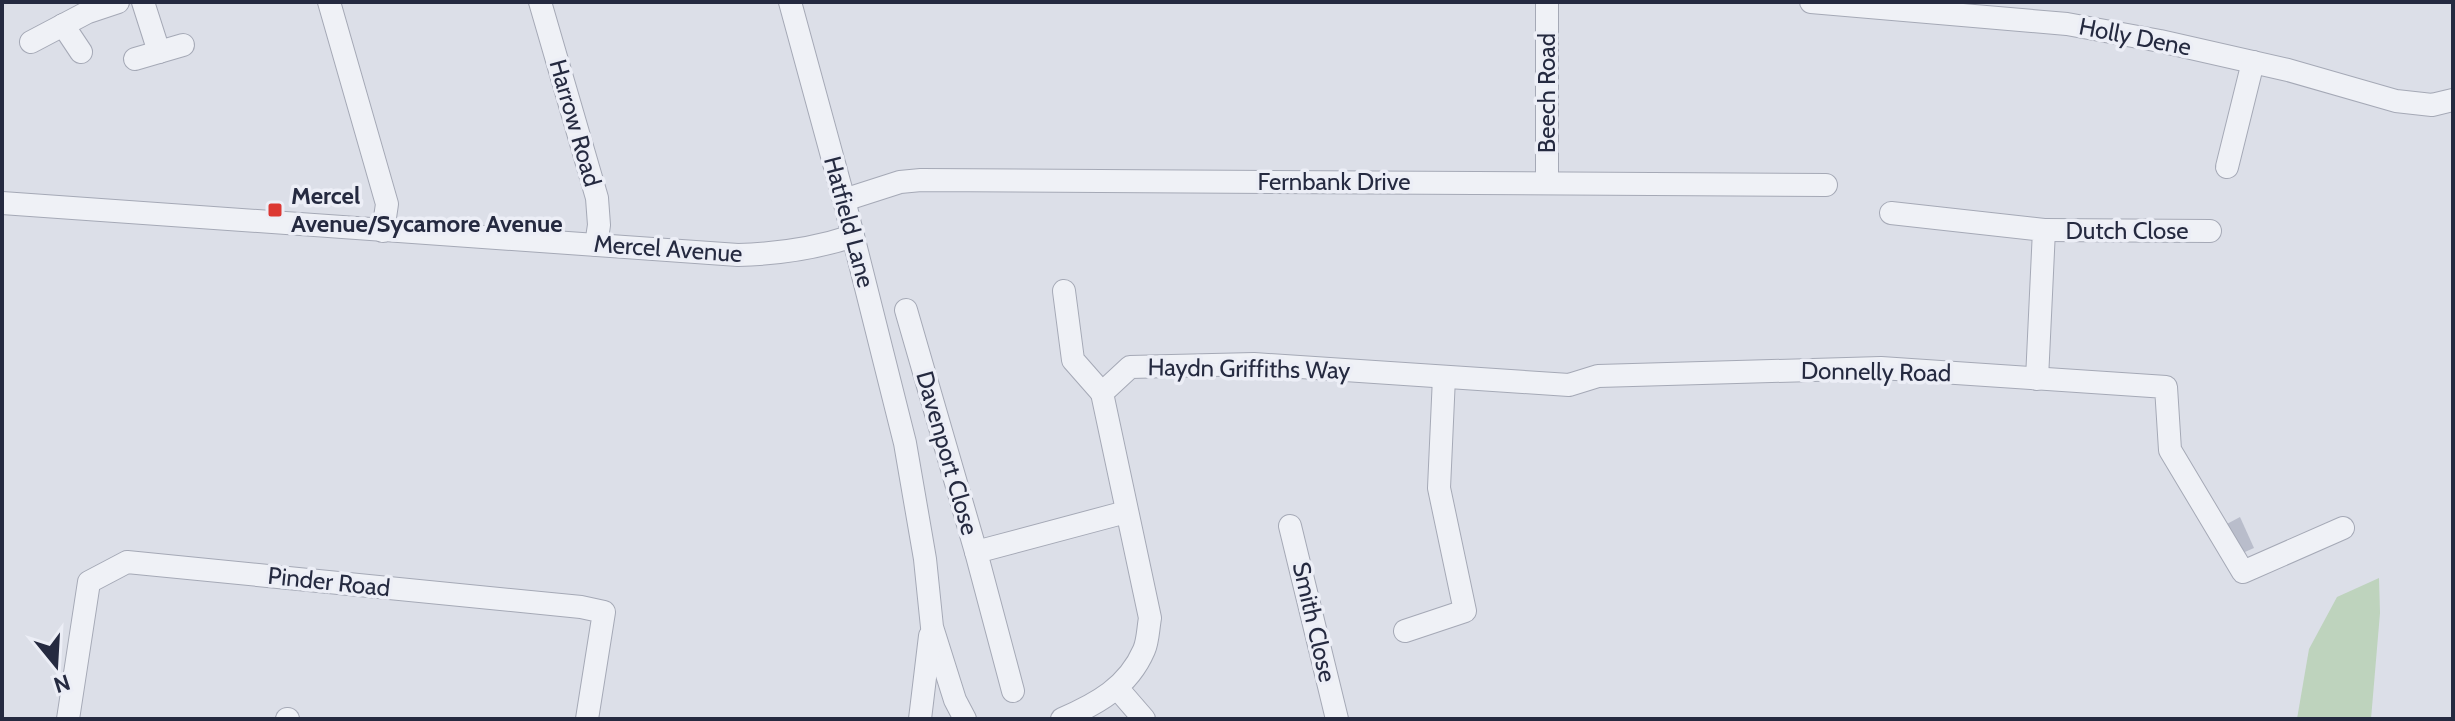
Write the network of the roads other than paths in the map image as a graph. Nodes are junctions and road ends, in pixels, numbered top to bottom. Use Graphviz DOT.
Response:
graph roads {
  1 [pos="118,2"];
  2 [pos="143,2"];
  3 [pos="329,2"];
  4 [pos="540,2"];
  5 [pos="790,2"];
  6 [pos="1547,2"];
  7 [pos="1811,2"];
  8 [pos="1906,2"];
  9 [pos="1940,13"];
  10 [pos="63,25"];
  11 [pos="31,42"];
  12 [pos="183,45"];
  13 [pos="81,52"];
  14 [pos="159,52"];
  15 [pos="135,59"];
  16 [pos="2253,62"];
  17 [pos="2453,100"];
  18 [pos="2227,167"];
  19 [pos="1547,183"];
  20 [pos="1826,185"];
  21 [pos="844,200"];
  22 [pos="2,203"];
  23 [pos="1891,213"];
  24 [pos="2044,230"];
  25 [pos="383,231"];
  26 [pos="2210,231"];
  27 [pos="853,236"];
  28 [pos="596,245"];
  29 [pos="1064,291"];
  30 [pos="906,310"];
  31 [pos="1444,377"];
  32 [pos="2037,379"];
  33 [pos="1587,380"];
  34 [pos="1102,393"];
  35 [pos="1126,512"];
  36 [pos="1290,526"];
  37 [pos="2343,528"];
  38 [pos="976,552"];
  39 [pos="932,627"];
  40 [pos="1405,631"];
  41 [pos="1118,689"];
  42 [pos="1013,691"];
  43 [pos="68,719"];
  44 [pos="587,719"];
  45 [pos="920,719"];
  46 [pos="965,719"];
  47 [pos="1062,719"];
  48 [pos="1144,719"];
  49 [pos="1337,719"];
  1 -- 10 [label="street"];
  2 -- 14 [label="street"];
  3 -- 25 [label="street"];
  4 -- 28 [label="street, Harrow Road"];
  5 -- 21 [label="street, Hatfield Lane"];
  6 -- 19 [label="street, Beech Road"];
  7 -- 9 [label="street, Holly Dene"];
  8 -- 9 [label="street"];
  9 -- 16 [label="street, Holly Dene"];
  10 -- 11 [label="street"];
  10 -- 13 [label="street"];
  12 -- 14 [label="street"];
  14 -- 15 [label="street"];
  16 -- 17 [label="street, Holly Dene"];
  16 -- 18 [label="street"];
  19 -- 20 [label="street, Fernbank Drive"];
  19 -- 21 [label="street, Fernbank Drive"];
  21 -- 27 [label="street, Hatfield Lane"];
  22 -- 25 [label="street, Mercel Avenue"];
  23 -- 24 [label="street, Dutch Close"];
  24 -- 26 [label="street, Dutch Close"];
  24 -- 32 [label="street, Dutch Close"];
  25 -- 28 [label="street, Mercel Avenue"];
  27 -- 28 [label="street, Mercel Avenue"];
  27 -- 39 [label="street, Hatfield Lane"];
  29 -- 34 [label="street"];
  30 -- 38 [label="street, Davenport Close"];
  31 -- 33 [label="street, Haydn Griffiths Way"];
  31 -- 34 [label="street, Haydn Griffiths Way"];
  31 -- 40 [label="street"];
  32 -- 33 [label="street, Donnelly Road"];
  32 -- 37 [label="street, Donnelly Road"];
  34 -- 35 [label="street"];
  35 -- 38 [label="street, Davenport Close"];
  35 -- 41 [label="street"];
  36 -- 49 [label="street, Smith Close"];
  38 -- 42 [label="street, Davenport Close"];
  39 -- 45 [label="street"];
  39 -- 46 [label="street"];
  41 -- 47 [label="street"];
  41 -- 48 [label="street"];
  43 -- 44 [label="street, Pinder Road"];
}
